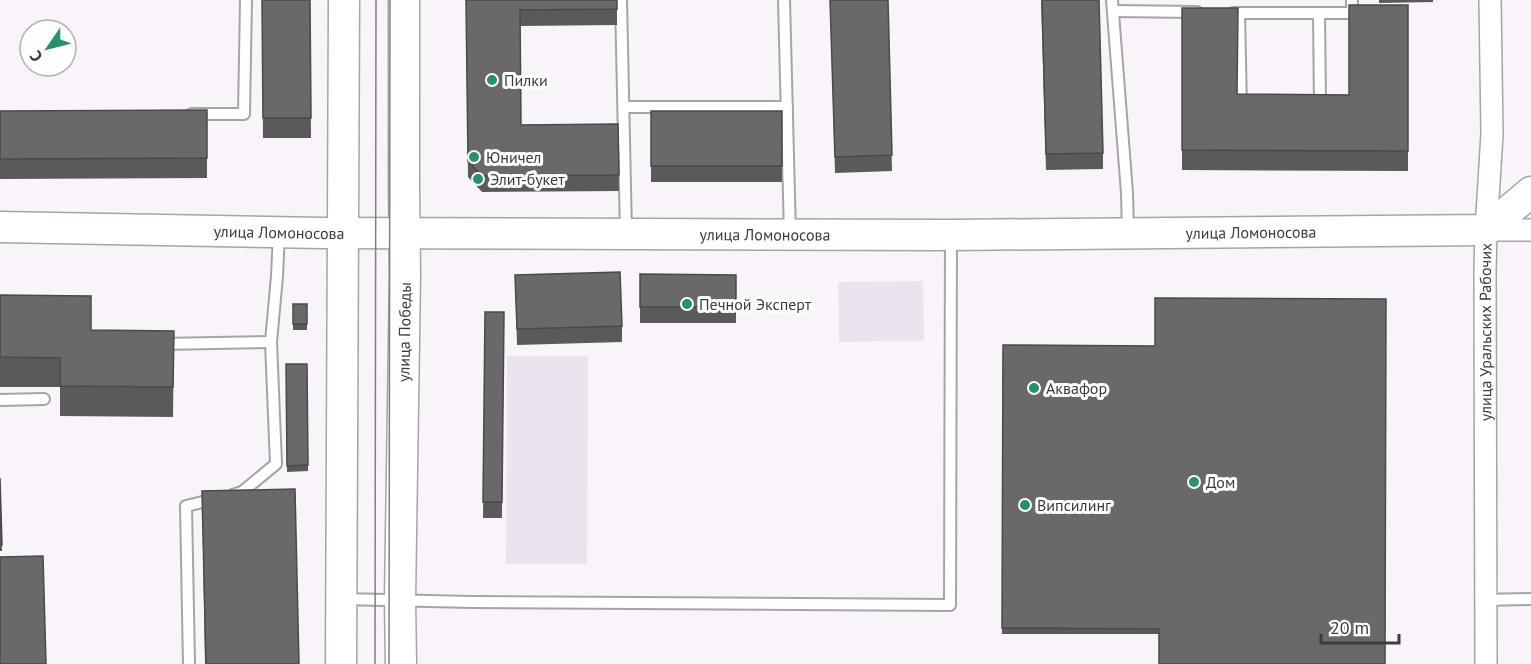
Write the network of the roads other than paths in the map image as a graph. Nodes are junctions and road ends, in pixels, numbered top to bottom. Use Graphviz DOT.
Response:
graph roads {
  1 [pos="246,0"];
  2 [pos="344,0"];
  3 [pos="404,0"];
  4 [pos="621,0"];
  5 [pos="784,0"];
  6 [pos="1352,0"];
  7 [pos="1490,0"];
  8 [pos="1112,6"];
  9 [pos="1239,13"];
  10 [pos="1319,13"];
  11 [pos="624,107"];
  12 [pos="787,107"];
  13 [pos="1309,107"];
  14 [pos="1252,108"];
  15 [pos="184,114"];
  16 [pos="1531,192"];
  17 [pos="0,227"];
  18 [pos="1486,230"];
  19 [pos="1531,230"];
  20 [pos="279,232"];
  21 [pos="343,232"];
  22 [pos="404,233"];
  23 [pos="626,233"];
  24 [pos="1128,233"];
  25 [pos="790,234"];
  26 [pos="951,235"];
  27 [pos="271,342"];
  28 [pos="147,344"];
  29 [pos="44,399"];
  30 [pos="0,400"];
  31 [pos="341,599"];
  32 [pos="1531,599"];
  33 [pos="400,600"];
  34 [pos="1485,600"];
  35 [pos="189,664"];
  36 [pos="341,664"];
  37 [pos="401,664"];
  38 [pos="1486,664"];
  1 -- 15 [label="lane"];
  2 -- 21 [label="street"];
  3 -- 22 [label="street, улица Победы"];
  4 -- 11 [label="lane"];
  5 -- 12 [label="lane"];
  6 -- 10 [label="lane"];
  7 -- 18 [label="street, улица Уральских Рабочих"];
  8 -- 9 [label="lane"];
  8 -- 24 [label="lane"];
  9 -- 10 [label="lane"];
  9 -- 14 [label="lane"];
  10 -- 13 [label="lane"];
  11 -- 12 [label="lane"];
  11 -- 23 [label="lane"];
  12 -- 25 [label="lane"];
  16 -- 18 [label="street"];
  17 -- 20 [label="street, улица Ломоносова"];
  18 -- 19 [label="street, улица Ломоносова"];
  18 -- 24 [label="street, улица Ломоносова"];
  18 -- 34 [label="street, улица Уральских Рабочих"];
  20 -- 21 [label="street, улица Ломоносова"];
  20 -- 27 [label="lane"];
  21 -- 22 [label="street, улица Ломоносова"];
  21 -- 31 [label="street"];
  22 -- 23 [label="street, улица Ломоносова"];
  22 -- 33 [label="street, улица Победы"];
  23 -- 25 [label="street, улица Ломоносова"];
  24 -- 26 [label="street, улица Ломоносова"];
  25 -- 26 [label="street, улица Ломоносова"];
  26 -- 33 [label="lane"];
  27 -- 28 [label="lane"];
  27 -- 35 [label="lane"];
  29 -- 30 [label="lane"];
  31 -- 33 [label="lane"];
  31 -- 36 [label="street"];
  32 -- 34 [label="lane"];
  33 -- 37 [label="street, улица Победы"];
  34 -- 38 [label="street, улица Уральских Рабочих"];
}
